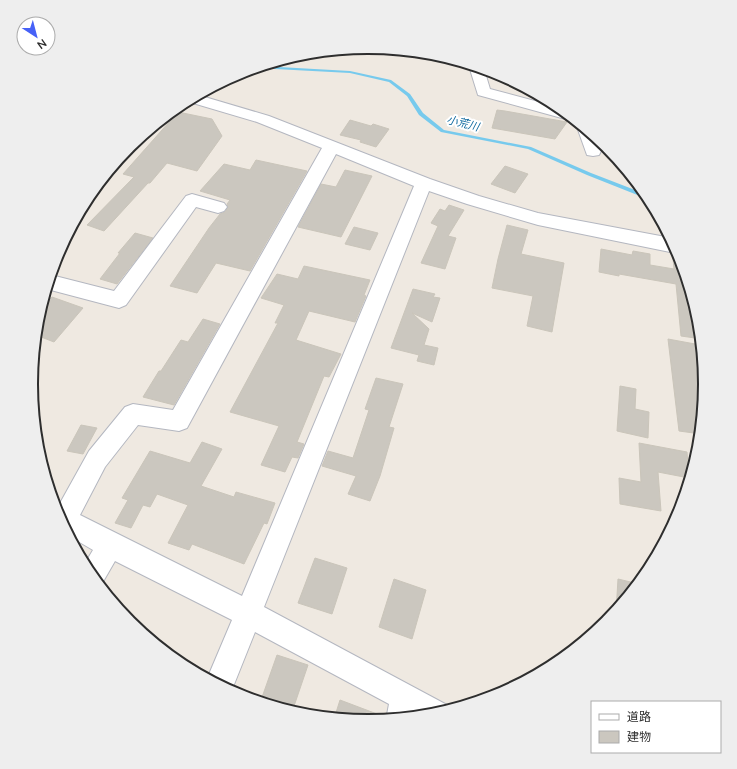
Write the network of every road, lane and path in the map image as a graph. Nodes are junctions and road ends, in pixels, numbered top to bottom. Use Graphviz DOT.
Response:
graph roads {
  1 [pos="478,73"];
  2 [pos="199,100"];
  3 [pos="553,111"];
  4 [pos="589,138"];
  5 [pos="331,147"];
  6 [pos="593,151"];
  7 [pos="424,183"];
  8 [pos="218,207"];
  9 [pos="668,245"];
  10 [pos="54,283"];
  11 [pos="64,513"];
  12 [pos="68,522"];
  13 [pos="110,545"];
  14 [pos="96,570"];
  15 [pos="248,614"];
  16 [pos="221,680"];
  17 [pos="402,708"];
  18 [pos="418,711"];
  1 -- 3 [label="street"];
  2 -- 5 [label="street"];
  4 -- 6 [label="street"];
  5 -- 7 [label="street"];
  5 -- 11 [label="street"];
  7 -- 9 [label="street"];
  7 -- 15 [label="street"];
  8 -- 10 [label="street"];
  12 -- 13 [label="street"];
  13 -- 14 [label="street"];
  13 -- 15 [label="street"];
  15 -- 16 [label="street"];
  15 -- 17 [label="street"];
  17 -- 18 [label="street"];
}
